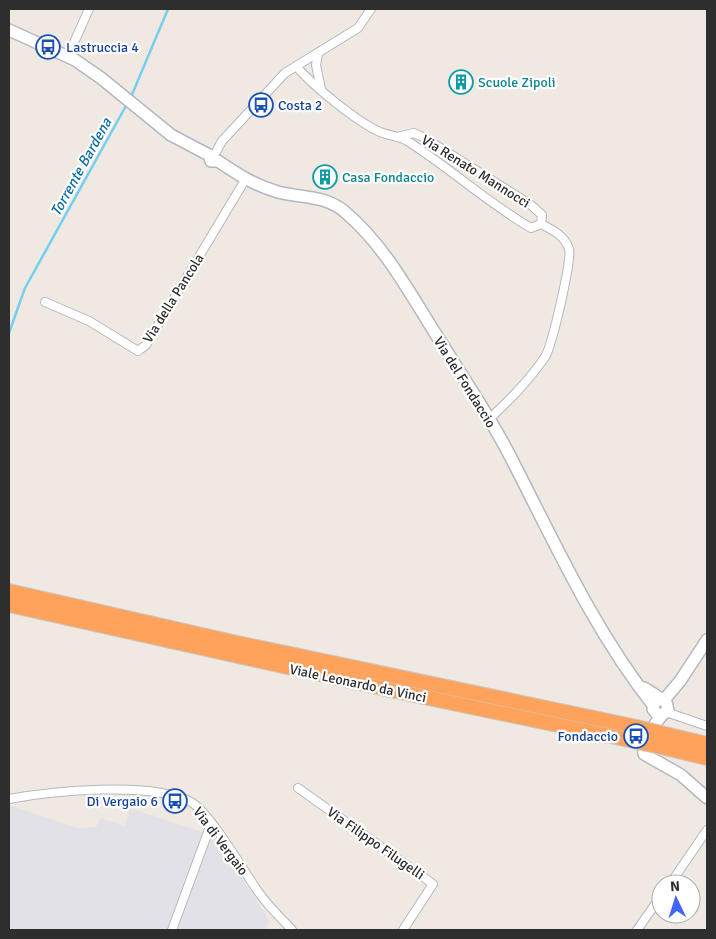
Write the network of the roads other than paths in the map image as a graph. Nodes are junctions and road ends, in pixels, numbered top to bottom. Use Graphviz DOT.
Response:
graph roads {
  1 [pos="89,9"];
  2 [pos="371,9"];
  3 [pos="9,30"];
  4 [pos="318,54"];
  5 [pos="68,56"];
  6 [pos="296,66"];
  7 [pos="321,89"];
  8 [pos="397,137"];
  9 [pos="424,137"];
  10 [pos="414,146"];
  11 [pos="214,156"];
  12 [pos="245,180"];
  13 [pos="542,224"];
  14 [pos="45,302"];
  15 [pos="489,419"];
  16 [pos="9,591"];
  17 [pos="9,605"];
  18 [pos="707,640"];
  19 [pos="661,707"];
  20 [pos="707,726"];
  21 [pos="664,741"];
  22 [pos="707,744"];
  23 [pos="707,758"];
  24 [pos="298,788"];
  25 [pos="707,798"];
  26 [pos="9,799"];
  27 [pos="211,824"];
  28 [pos="707,830"];
  29 [pos="677,874"];
  30 [pos="651,910"];
  31 [pos="172,930"];
  32 [pos="292,930"];
  33 [pos="403,930"];
  34 [pos="636,930"];
  1 -- 5 [label="street"];
  2 -- 4 [label="street"];
  3 -- 5 [label="street, Via del Fondaccio"];
  4 -- 6 [label="street"];
  4 -- 7 [label="street"];
  5 -- 11 [label="street, Via del Fondaccio"];
  6 -- 7 [label="street, Via Renato Mannocci"];
  6 -- 11 [label="street"];
  7 -- 8 [label="street, Via Renato Mannocci"];
  8 -- 9 [label="street, Via Renato Mannocci"];
  8 -- 10 [label="street, Via Renato Mannocci"];
  9 -- 10 [label="street"];
  9 -- 13 [label="street, Via Renato Mannocci"];
  10 -- 13 [label="street, Via Renato Mannocci"];
  11 -- 12 [label="street, Via del Fondaccio"];
  12 -- 14 [label="street, Via della Pancola"];
  12 -- 15 [label="street, Via del Fondaccio"];
  13 -- 15 [label="street, Via Renato Mannocci"];
  15 -- 19 [label="street, Via del Fondaccio"];
  16 -- 21 [label="highway, Viale Leonardo da Vinci, bridge"];
  17 -- 21 [label="highway, Viale Leonardo da Vinci, bridge"];
  18 -- 19 [label="street"];
  19 -- 20 [label="street"];
  19 -- 25 [label="street"];
  21 -- 22 [label="highway, Viale Leonardo da Vinci"];
  21 -- 23 [label="highway, Viale Leonardo da Vinci"];
  24 -- 33 [label="street, Via Filippo Filugelli"];
  26 -- 27 [label="street, Via di Vergaio"];
  27 -- 31 [label="street"];
  27 -- 32 [label="street, Via di Vergaio"];
  28 -- 29 [label="street"];
  30 -- 34 [label="street"];
}
